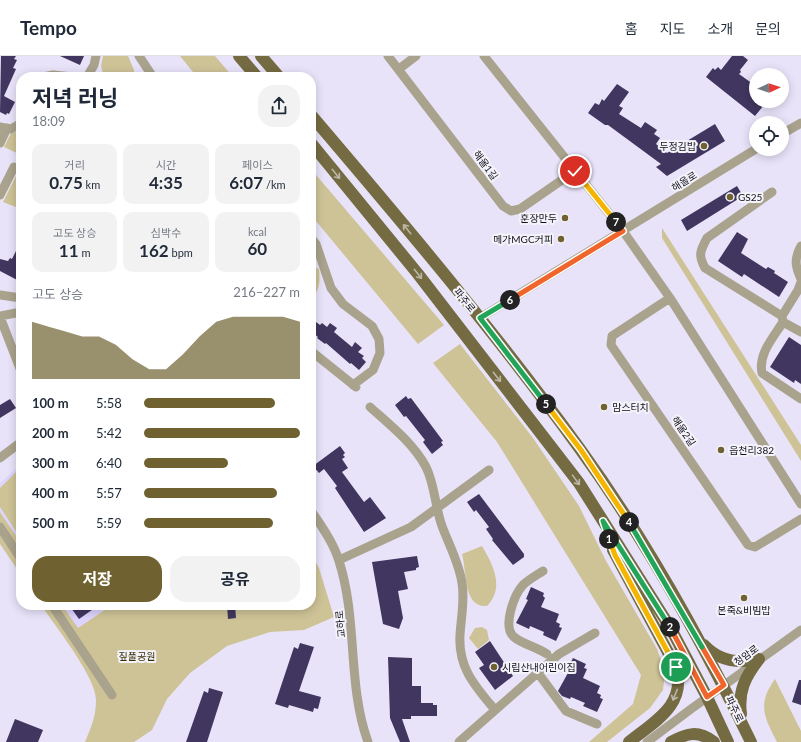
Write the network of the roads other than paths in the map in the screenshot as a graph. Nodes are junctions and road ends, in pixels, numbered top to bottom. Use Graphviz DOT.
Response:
graph roads {
  1 [pos="96,56"];
  2 [pos="139,56"];
  3 [pos="239,56"];
  4 [pos="261,56"];
  5 [pos="388,56"];
  6 [pos="416,56"];
  7 [pos="484,56"];
  8 [pos="400,69"];
  9 [pos="90,72"];
  10 [pos="150,72"];
  11 [pos="252,72"];
  12 [pos="275,72"];
  13 [pos="316,121"];
  14 [pos="801,123"];
  15 [pos="16,126"];
  16 [pos="4,128"];
  17 [pos="789,130"];
  18 [pos="0,143"];
  19 [pos="316,149"];
  20 [pos="749,153"];
  21 [pos="14,167"];
  22 [pos="575,171"];
  23 [pos="772,192"];
  24 [pos="0,196"];
  25 [pos="623,231"];
  26 [pos="316,244"];
  27 [pos="801,246"];
  28 [pos="801,280"];
  29 [pos="0,295"];
  30 [pos="16,297"];
  31 [pos="670,298"];
  32 [pos="16,313"];
  33 [pos="0,316"];
  34 [pos="480,318"];
  35 [pos="782,319"];
  36 [pos="801,332"];
  37 [pos="316,355"];
  38 [pos="16,358"];
  39 [pos="801,399"];
  40 [pos="370,407"];
  41 [pos="16,446"];
  42 [pos="0,458"];
  43 [pos="489,470"];
  44 [pos="801,504"];
  45 [pos="437,508"];
  46 [pos="316,518"];
  47 [pos="801,519"];
  48 [pos="603,521"];
  49 [pos="0,527"];
  50 [pos="16,551"];
  51 [pos="339,560"];
  52 [pos="543,571"];
  53 [pos="55,610"];
  54 [pos="801,630"];
  55 [pos="595,633"];
  56 [pos="695,634"];
  57 [pos="547,654"];
  58 [pos="759,659"];
  59 [pos="538,673"];
  60 [pos="724,685"];
  61 [pos="112,695"];
  62 [pos="707,697"];
  63 [pos="494,710"];
  64 [pos="597,724"];
  65 [pos="746,731"];
  66 [pos="368,742"];
  67 [pos="459,742"];
  68 [pos="629,742"];
  69 [pos="648,742"];
  70 [pos="671,742"];
  71 [pos="714,742"];
  72 [pos="728,742"];
  73 [pos="751,742"];
  1 -- 9 [label="street"];
  2 -- 10 [label="street"];
  3 -- 11 [label="main road"];
  4 -- 12 [label="main road"];
  5 -- 8 [label="street, 해올1길"];
  6 -- 8 [label="street"];
  7 -- 22 [label="street"];
  8 -- 22 [label="street, 해올1길"];
  34 -- 13 [label="main road, 파주로, one-way"];
  14 -- 17 [label="street"];
  15 -- 16 [label="street"];
  16 -- 18 [label="street"];
  19 -- 48 [label="main road, 파주로, one-way"];
  20 -- 25 [label="street, 해올로"];
  21 -- 24 [label="street"];
  22 -- 25 [label="street"];
  23 -- 35 [label="street"];
  25 -- 31 [label="street"];
  25 -- 34 [label="street, 해올로"];
  26 -- 37 [label="street"];
  27 -- 28 [label="street"];
  28 -- 35 [label="street"];
  29 -- 30 [label="street"];
  31 -- 44 [label="street"];
  31 -- 47 [label="street, 해올2길"];
  32 -- 33 [label="street"];
  33 -- 38 [label="street"];
  34 -- 56 [label="main road, 파주로"];
  35 -- 36 [label="street"];
  35 -- 39 [label="street"];
  40 -- 45 [label="street"];
  41 -- 42 [label="street"];
  43 -- 45 [label="street"];
  45 -- 51 [label="street"];
  45 -- 63 [label="street"];
  46 -- 51 [label="street, 교하로"];
  48 -- 62 [label="main road, 파주로"];
  48 -- 68 [label="main road, one-way"];
  49 -- 50 [label="street"];
  51 -- 66 [label="street, 교하로"];
  52 -- 57 [label="street"];
  53 -- 61 [label="street"];
  54 -- 58 [label="street, 청암로"];
  55 -- 59 [label="street"];
  56 -- 58 [label="main road"];
  56 -- 60 [label="main road, 파주로"];
  58 -- 60 [label="street, 청암로"];
  58 -- 65 [label="main road"];
  59 -- 63 [label="street"];
  59 -- 64 [label="street"];
  60 -- 62 [label="street, 청암로"];
  60 -- 65 [label="main road, 파주로"];
  62 -- 69 [label="street, 청암로"];
  62 -- 72 [label="main road, 파주로"];
  63 -- 67 [label="street"];
  65 -- 73 [label="main road, 파주로"];
  70 -- 71 [label="main road"];
}
